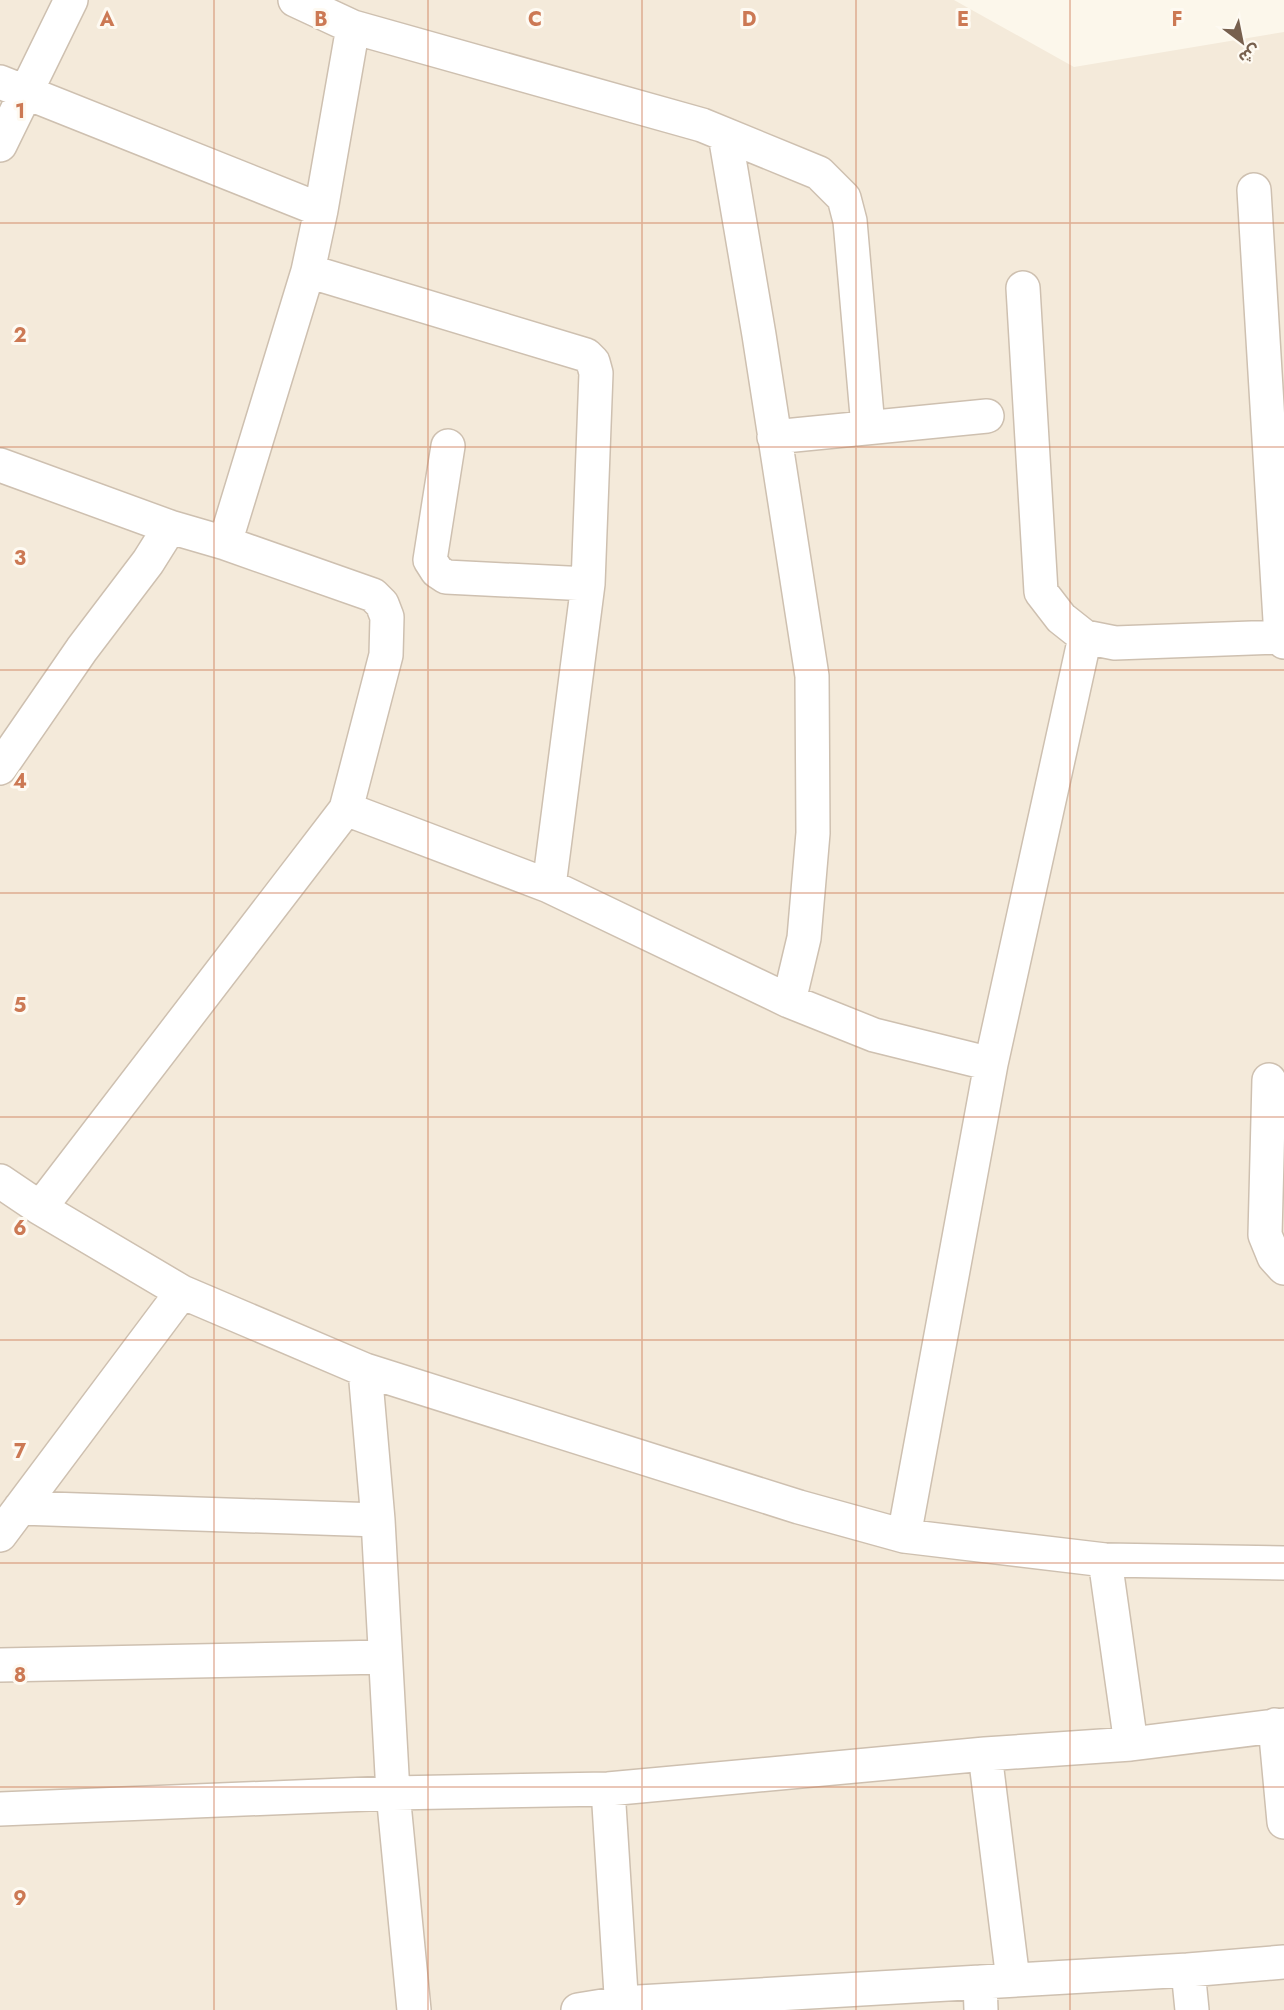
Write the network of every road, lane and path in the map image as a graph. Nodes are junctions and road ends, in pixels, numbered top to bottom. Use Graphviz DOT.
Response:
graph roads {
  1 [pos="71,0"];
  2 [pos="295,0"];
  3 [pos="352,27"];
  4 [pos="13,87"];
  5 [pos="725,135"];
  6 [pos="0,144"];
  7 [pos="1254,190"];
  8 [pos="321,210"];
  9 [pos="308,271"];
  10 [pos="1023,288"];
  11 [pos="987,416"];
  12 [pos="868,427"];
  13 [pos="774,437"];
  14 [pos="448,447"];
  15 [pos="0,465"];
  16 [pos="170,527"];
  17 [pos="225,543"];
  18 [pos="588,584"];
  19 [pos="1085,637"];
  20 [pos="1282,639"];
  21 [pos="0,768"];
  22 [pos="346,809"];
  23 [pos="549,886"];
  24 [pos="789,1001"];
  25 [pos="992,1064"];
  26 [pos="1269,1080"];
  27 [pos="0,1181"];
  28 [pos="40,1208"];
  29 [pos="1284,1268"];
  30 [pos="182,1292"];
  31 [pos="364,1370"];
  32 [pos="20,1508"];
  33 [pos="378,1520"];
  34 [pos="0,1535"];
  35 [pos="904,1536"];
  36 [pos="1105,1560"];
  37 [pos="1284,1563"];
  38 [pos="384,1657"];
  39 [pos="0,1665"];
  40 [pos="1279,1725"];
  41 [pos="1131,1743"];
  42 [pos="985,1754"];
  43 [pos="608,1789"];
  44 [pos="393,1793"];
  45 [pos="0,1809"];
  46 [pos="1284,1822"];
  47 [pos="1284,1962"];
  48 [pos="1188,1970"];
  49 [pos="1013,1980"];
  50 [pos="981,1996"];
  51 [pos="621,2006"];
  52 [pos="414,2010"];
  53 [pos="578,2010"];
  54 [pos="1192,2010"];
  1 -- 4 [label="street"];
  2 -- 3 [label="street"];
  3 -- 5 [label="street"];
  3 -- 8 [label="street"];
  4 -- 6 [label="street"];
  4 -- 8 [label="street"];
  5 -- 12 [label="street"];
  5 -- 13 [label="street"];
  7 -- 20 [label="street"];
  8 -- 9 [label="street"];
  9 -- 17 [label="street"];
  9 -- 18 [label="street"];
  10 -- 19 [label="street"];
  11 -- 12 [label="street"];
  12 -- 13 [label="street"];
  13 -- 24 [label="street"];
  14 -- 18 [label="street"];
  15 -- 16 [label="street"];
  16 -- 17 [label="street"];
  16 -- 21 [label="street"];
  17 -- 22 [label="street"];
  18 -- 23 [label="street"];
  19 -- 20 [label="street"];
  19 -- 25 [label="street"];
  22 -- 23 [label="street"];
  22 -- 28 [label="street"];
  23 -- 24 [label="street"];
  24 -- 25 [label="street"];
  25 -- 35 [label="street"];
  26 -- 29 [label="street"];
  27 -- 28 [label="street"];
  28 -- 30 [label="street"];
  30 -- 31 [label="street"];
  30 -- 32 [label="street"];
  31 -- 33 [label="street"];
  31 -- 35 [label="street"];
  32 -- 33 [label="street"];
  32 -- 34 [label="street"];
  33 -- 38 [label="street"];
  35 -- 36 [label="street"];
  36 -- 37 [label="street"];
  36 -- 41 [label="street"];
  38 -- 39 [label="street"];
  38 -- 44 [label="street"];
  40 -- 41 [label="street"];
  40 -- 46 [label="street"];
  41 -- 42 [label="street"];
  42 -- 43 [label="street"];
  42 -- 49 [label="street"];
  43 -- 44 [label="street"];
  43 -- 51 [label="street"];
  44 -- 45 [label="street"];
  44 -- 52 [label="street"];
  47 -- 48 [label="street"];
  48 -- 49 [label="street"];
  48 -- 54 [label="street"];
  49 -- 50 [label="street"];
  50 -- 51 [label="street"];
  51 -- 53 [label="street"];
}
